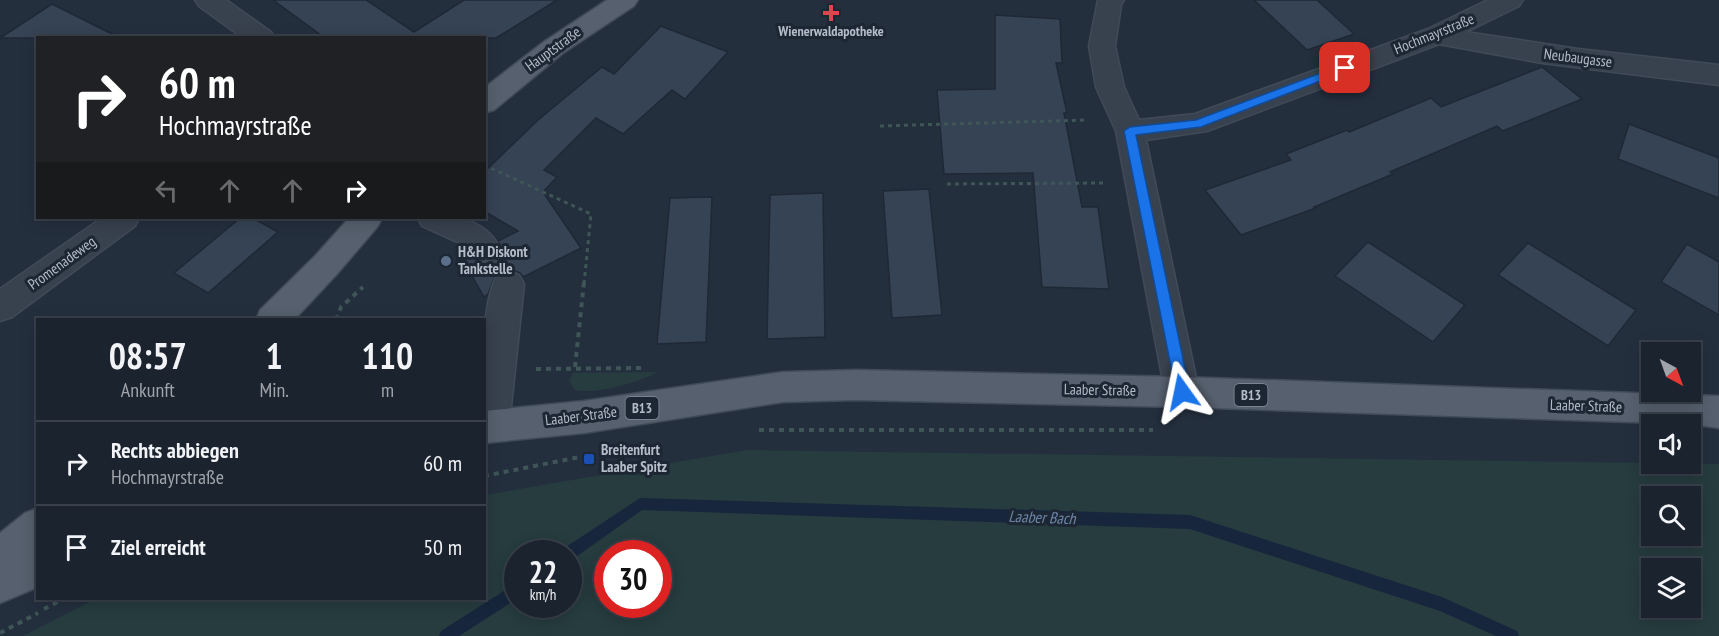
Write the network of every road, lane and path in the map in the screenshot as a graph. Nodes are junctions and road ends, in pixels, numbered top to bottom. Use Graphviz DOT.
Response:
graph roads {
  1 [pos="208,0"];
  2 [pos="625,0"];
  3 [pos="1111,0"];
  4 [pos="1510,0"];
  5 [pos="1437,35"];
  6 [pos="259,36"];
  7 [pos="1719,75"];
  8 [pos="486,101"];
  9 [pos="1127,125"];
  10 [pos="880,126"];
  11 [pos="486,166"];
  12 [pos="1140,182"];
  13 [pos="947,184"];
  14 [pos="123,219"];
  15 [pos="366,219"];
  16 [pos="435,219"];
  17 [pos="484,248"];
  18 [pos="508,284"];
  19 [pos="363,287"];
  20 [pos="0,307"];
  21 [pos="274,318"];
  22 [pos="337,318"];
  23 [pos="575,367"];
  24 [pos="1182,392"];
  25 [pos="1719,412"];
  26 [pos="488,427"];
  27 [pos="748,430"];
  28 [pos="1158,430"];
  29 [pos="589,455"];
  30 [pos="486,476"];
  31 [pos="36,528"];
  32 [pos="0,557"];
  33 [pos="36,568"];
  34 [pos="0,584"];
  35 [pos="61,600"];
  36 [pos="0,633"];
  1 -- 6 [label="street"];
  2 -- 8 [label="main road, Hauptstraße"];
  3 -- 9 [label="street"];
  4 -- 5 [label="street, Hochmayrstraße"];
  5 -- 7 [label="street, Neubaugasse"];
  5 -- 9 [label="street, Hochmayrstraße"];
  9 -- 10 [label="path"];
  9 -- 12 [label="street"];
  11 -- 23 [label="path"];
  12 -- 13 [label="path"];
  12 -- 24 [label="street"];
  14 -- 20 [label="street, Promenadeweg"];
  15 -- 21 [label="main road"];
  16 -- 17 [label="street"];
  18 -- 26 [label="street"];
  19 -- 22 [label="path"];
  24 -- 25 [label="main road, Laaber Straße / B13"];
  24 -- 26 [label="main road, Laaber Straße / B13"];
  27 -- 28 [label="path"];
  29 -- 30 [label="path"];
  31 -- 32 [label="main road"];
  33 -- 34 [label="main road"];
  35 -- 36 [label="path"];
}
